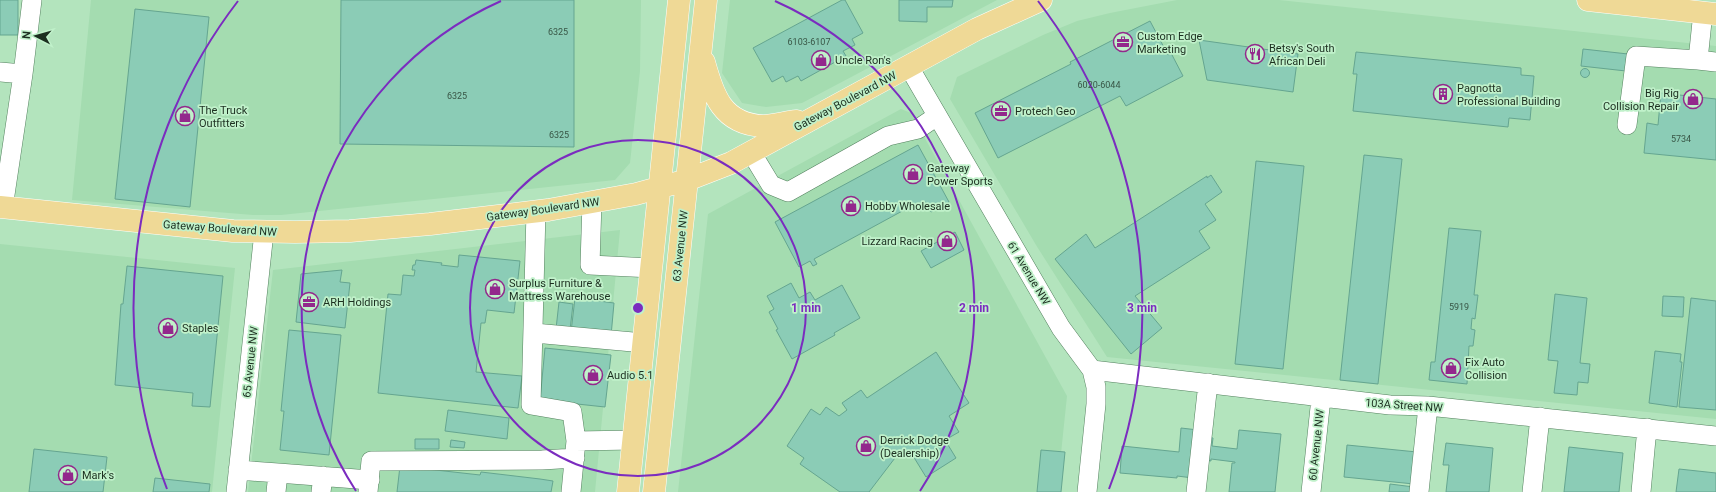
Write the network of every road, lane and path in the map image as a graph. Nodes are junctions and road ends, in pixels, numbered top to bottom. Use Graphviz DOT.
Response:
graph roads {
  1 [pos="32,0"];
  2 [pos="679,0"];
  3 [pos="706,0"];
  4 [pos="1041,0"];
  5 [pos="1588,0"];
  6 [pos="1710,13"];
  7 [pos="701,50"];
  8 [pos="1707,61"];
  9 [pos="909,67"];
  10 [pos="0,72"];
  11 [pos="23,74"];
  12 [pos="936,116"];
  13 [pos="812,119"];
  14 [pos="1627,125"];
  15 [pos="6,147"];
  16 [pos="751,152"];
  17 [pos="687,180"];
  18 [pos="660,188"];
  19 [pos="592,202"];
  20 [pos="2,208"];
  21 [pos="536,211"];
  22 [pos="264,232"];
  23 [pos="652,268"];
  24 [pos="534,333"];
  25 [pos="644,343"];
  26 [pos="1092,370"];
  27 [pos="1208,384"];
  28 [pos="1321,398"];
  29 [pos="1428,406"];
  30 [pos="1540,417"];
  31 [pos="1647,428"];
  32 [pos="1716,436"];
  33 [pos="634,440"];
  34 [pos="576,450"];
  35 [pos="238,470"];
  36 [pos="278,473"];
  37 [pos="322,484"];
  38 [pos="369,486"];
  39 [pos="236,492"];
  40 [pos="276,492"];
  41 [pos="571,492"];
  42 [pos="628,492"];
  43 [pos="654,492"];
  44 [pos="1087,492"];
  45 [pos="1196,492"];
  46 [pos="1311,492"];
  47 [pos="1419,492"];
  48 [pos="1532,492"];
  49 [pos="1641,492"];
  1 -- 11 [label="street"];
  2 -- 18 [label="main road"];
  3 -- 7 [label="main road, 63 Avenue NW"];
  4 -- 9 [label="main road, Gateway Boulevard NW"];
  5 -- 6 [label="main road"];
  6 -- 8 [label="street"];
  7 -- 13 [label="main road"];
  7 -- 17 [label="main road, 63 Avenue NW"];
  8 -- 14 [label="street"];
  9 -- 12 [label="street, 61 Avenue NW"];
  9 -- 13 [label="main road, Gateway Boulevard NW"];
  10 -- 11 [label="street"];
  11 -- 15 [label="street"];
  12 -- 16 [label="street"];
  12 -- 26 [label="street, 61 Avenue NW"];
  13 -- 16 [label="main road, Gateway Boulevard NW"];
  15 -- 20 [label="street"];
  16 -- 17 [label="main road, Gateway Boulevard NW"];
  17 -- 18 [label="main road, Gateway Boulevard NW"];
  17 -- 43 [label="main road, 63 Avenue NW"];
  18 -- 19 [label="main road, Gateway Boulevard NW"];
  18 -- 23 [label="main road"];
  19 -- 21 [label="main road, Gateway Boulevard NW"];
  19 -- 23 [label="street"];
  20 -- 22 [label="main road, Gateway Boulevard NW"];
  21 -- 22 [label="main road, Gateway Boulevard NW"];
  21 -- 24 [label="street"];
  22 -- 35 [label="street, 65 Avenue NW"];
  23 -- 25 [label="main road"];
  24 -- 25 [label="street"];
  24 -- 34 [label="street"];
  25 -- 33 [label="main road"];
  26 -- 27 [label="street, 103A Street NW"];
  26 -- 44 [label="street, 61 Avenue NW"];
  27 -- 28 [label="street, 103A Street NW"];
  27 -- 45 [label="street"];
  28 -- 29 [label="street, 103A Street NW"];
  28 -- 46 [label="street, 60 Avenue NW"];
  29 -- 30 [label="street, 103A Street NW"];
  29 -- 47 [label="street"];
  30 -- 31 [label="street, 103A Street NW"];
  30 -- 48 [label="street"];
  31 -- 32 [label="street, 103A Street NW"];
  31 -- 49 [label="street"];
  33 -- 34 [label="street"];
  33 -- 42 [label="main road"];
  34 -- 38 [label="street"];
  34 -- 41 [label="street"];
  35 -- 36 [label="street"];
  35 -- 39 [label="street, 65 Avenue NW"];
  36 -- 37 [label="street"];
  36 -- 40 [label="street"];
  37 -- 38 [label="street"];
}
